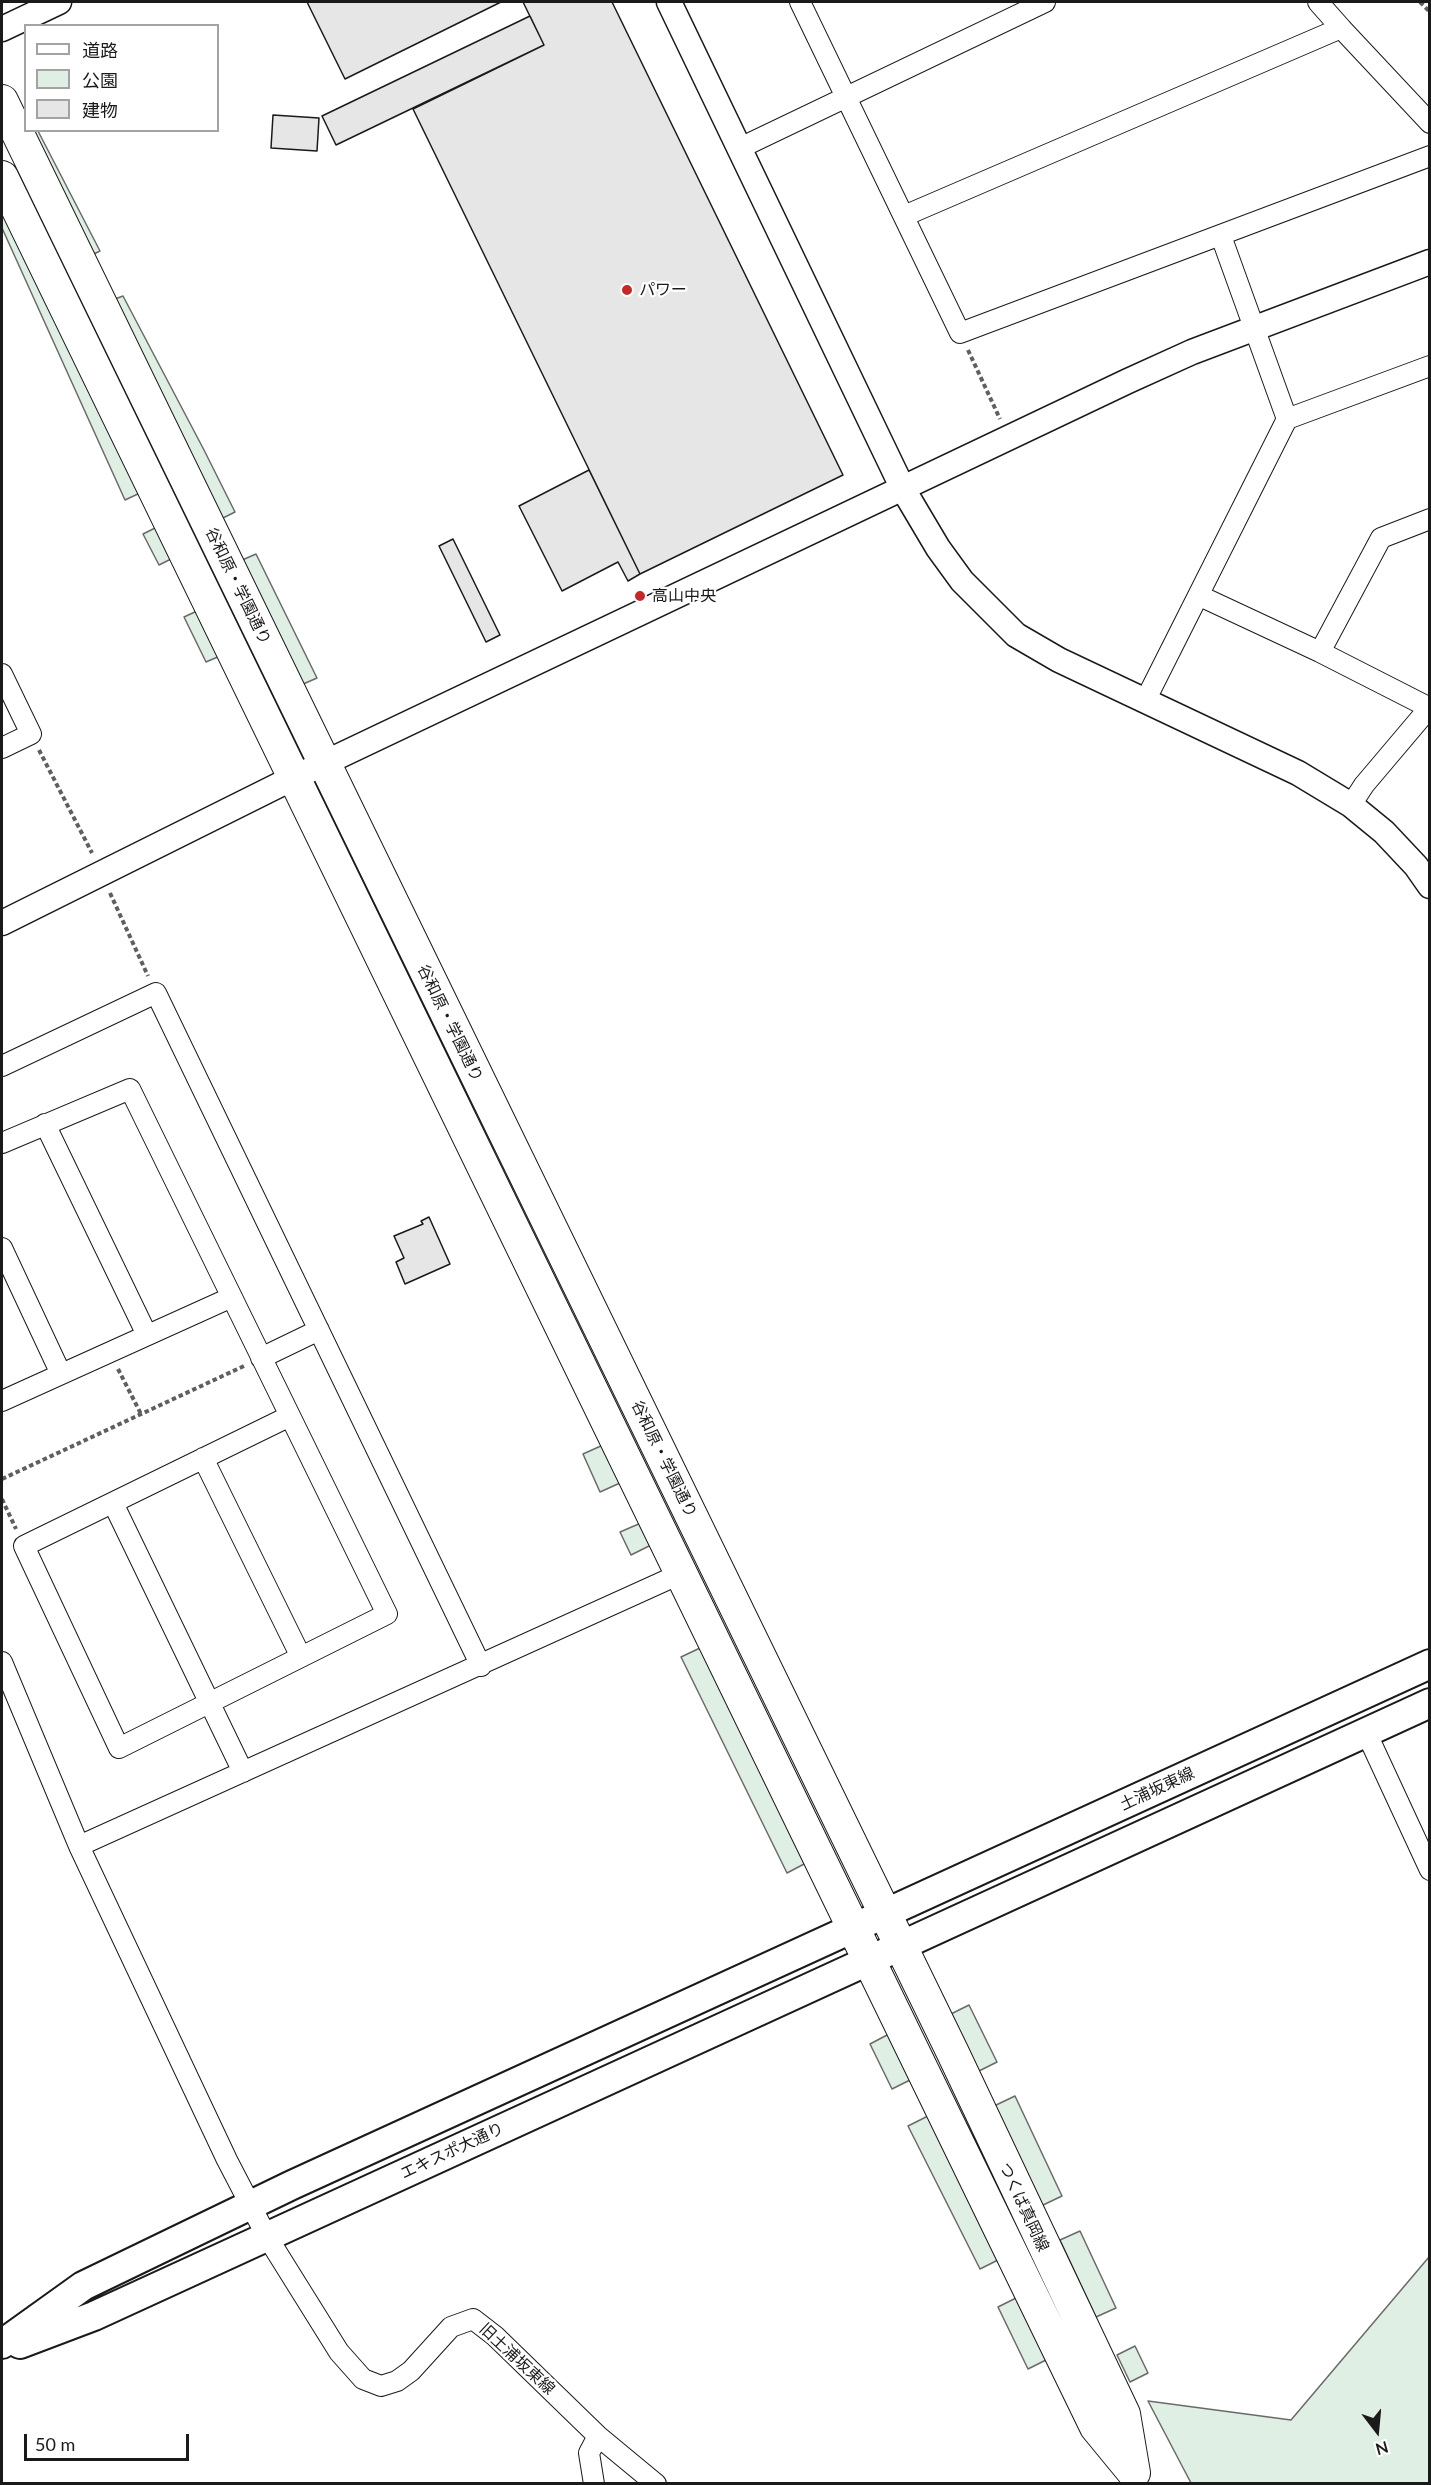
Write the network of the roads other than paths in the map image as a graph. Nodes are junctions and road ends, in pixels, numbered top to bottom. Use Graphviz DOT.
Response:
graph roads {
  1 [pos="59,2"];
  2 [pos="669,2"];
  3 [pos="800,2"];
  4 [pos="1045,2"];
  5 [pos="1318,2"];
  6 [pos="1341,28"];
  7 [pos="2,29"];
  8 [pos="846,98"];
  9 [pos="2,101"];
  10 [pos="1430,123"];
  11 [pos="740,148"];
  12 [pos="1430,156"];
  13 [pos="2,177"];
  14 [pos="904,216"];
  15 [pos="1221,236"];
  16 [pos="1430,262"];
  17 [pos="1253,328"];
  18 [pos="1430,366"];
  19 [pos="1287,419"];
  20 [pos="903,489"];
  21 [pos="1430,519"];
  22 [pos="1200,596"];
  23 [pos="1320,652"];
  24 [pos="2,674"];
  25 [pos="1145,701"];
  26 [pos="1429,708"];
  27 [pos="2,748"];
  28 [pos="324,764"];
  29 [pos="293,778"];
  30 [pos="1351,805"];
  31 [pos="1430,886"];
  32 [pos="2,923"];
  33 [pos="2,1066"];
  34 [pos="45,1124"];
  35 [pos="2,1143"];
  36 [pos="2,1248"];
  37 [pos="232,1297"];
  38 [pos="319,1330"];
  39 [pos="147,1335"];
  40 [pos="261,1358"];
  41 [pos="61,1374"];
  42 [pos="2,1401"];
  43 [pos="290,1416"];
  44 [pos="203,1458"];
  45 [pos="113,1503"];
  46 [pos="680,1574"];
  47 [pos="301,1657"];
  48 [pos="1430,1664"];
  49 [pos="481,1666"];
  50 [pos="3,1671"];
  51 [pos="208,1703"];
  52 [pos="1430,1703"];
  53 [pos="1366,1732"];
  54 [pos="243,1772"];
  55 [pos="79,1846"];
  56 [pos="1430,1870"];
  57 [pos="886,1915"];
  58 [pos="854,1929"];
  59 [pos="900,1944"];
  60 [pos="869,1959"];
  61 [pos="250,2205"];
  62 [pos="266,2235"];
  63 [pos="2,2344"];
  64 [pos="2,2351"];
  65 [pos="598,2436"];
  66 [pos="1137,2478"];
  67 [pos="594,2484"];
  68 [pos="656,2484"];
  1 -- 7 [label="street"];
  2 -- 11 [label="street"];
  3 -- 8 [label="street"];
  4 -- 8 [label="street"];
  5 -- 6 [label="street"];
  6 -- 10 [label="street"];
  6 -- 14 [label="street"];
  8 -- 11 [label="street"];
  8 -- 14 [label="street"];
  9 -- 28 [label="main road, 谷和原・学園通り"];
  11 -- 20 [label="street"];
  12 -- 15 [label="street"];
  13 -- 29 [label="main road, 谷和原・学園通り"];
  14 -- 15 [label="street"];
  15 -- 17 [label="street"];
  16 -- 17 [label="street"];
  17 -- 19 [label="street"];
  17 -- 20 [label="street"];
  18 -- 19 [label="street"];
  19 -- 22 [label="street"];
  20 -- 25 [label="street"];
  20 -- 28 [label="street"];
  21 -- 23 [label="street"];
  22 -- 23 [label="street"];
  22 -- 25 [label="street"];
  23 -- 26 [label="street"];
  24 -- 27 [label="street"];
  25 -- 30 [label="street"];
  26 -- 30 [label="street"];
  28 -- 29 [label="street"];
  28 -- 57 [label="main road, 谷和原・学園通り"];
  29 -- 32 [label="street"];
  29 -- 46 [label="main road, 谷和原・学園通り"];
  30 -- 31 [label="street"];
  33 -- 38 [label="street"];
  34 -- 35 [label="street"];
  34 -- 37 [label="street"];
  34 -- 39 [label="street"];
  36 -- 41 [label="street"];
  37 -- 39 [label="street"];
  37 -- 40 [label="street"];
  38 -- 40 [label="street"];
  38 -- 49 [label="street"];
  39 -- 41 [label="street"];
  40 -- 43 [label="street"];
  41 -- 42 [label="street"];
  43 -- 44 [label="street"];
  43 -- 47 [label="street"];
  44 -- 45 [label="street"];
  44 -- 47 [label="street"];
  45 -- 51 [label="street"];
  45 -- 51 [label="street"];
  46 -- 49 [label="street"];
  46 -- 58 [label="main road, 谷和原・学園通り"];
  47 -- 51 [label="street"];
  48 -- 57 [label="main road, 土浦坂東線"];
  49 -- 54 [label="street"];
  50 -- 55 [label="street, 旧土浦坂東線"];
  51 -- 54 [label="street"];
  52 -- 53 [label="main road"];
  53 -- 56 [label="street"];
  53 -- 59 [label="main road"];
  54 -- 55 [label="street"];
  55 -- 61 [label="street, 旧土浦坂東線"];
  57 -- 58 [label="main road, エキスポ大通り"];
  57 -- 59 [label="main road, 谷和原・学園通り"];
  58 -- 60 [label="main road, 谷和原・学園通り"];
  58 -- 61 [label="main road, エキスポ大通り"];
  59 -- 60 [label="main road, エキスポ大通り"];
  59 -- 66 [label="main road, つくば真岡線"];
  60 -- 62 [label="main road, エキスポ大通り"];
  60 -- 66 [label="main road, つくば真岡線"];
  61 -- 62 [label="street, 旧土浦坂東線"];
  61 -- 63 [label="main road, エキスポ大通り"];
  62 -- 64 [label="main road, エキスポ大通り"];
  62 -- 65 [label="street, 旧土浦坂東線"];
  65 -- 67 [label="street"];
  65 -- 68 [label="street, 旧土浦坂東線"];
}
